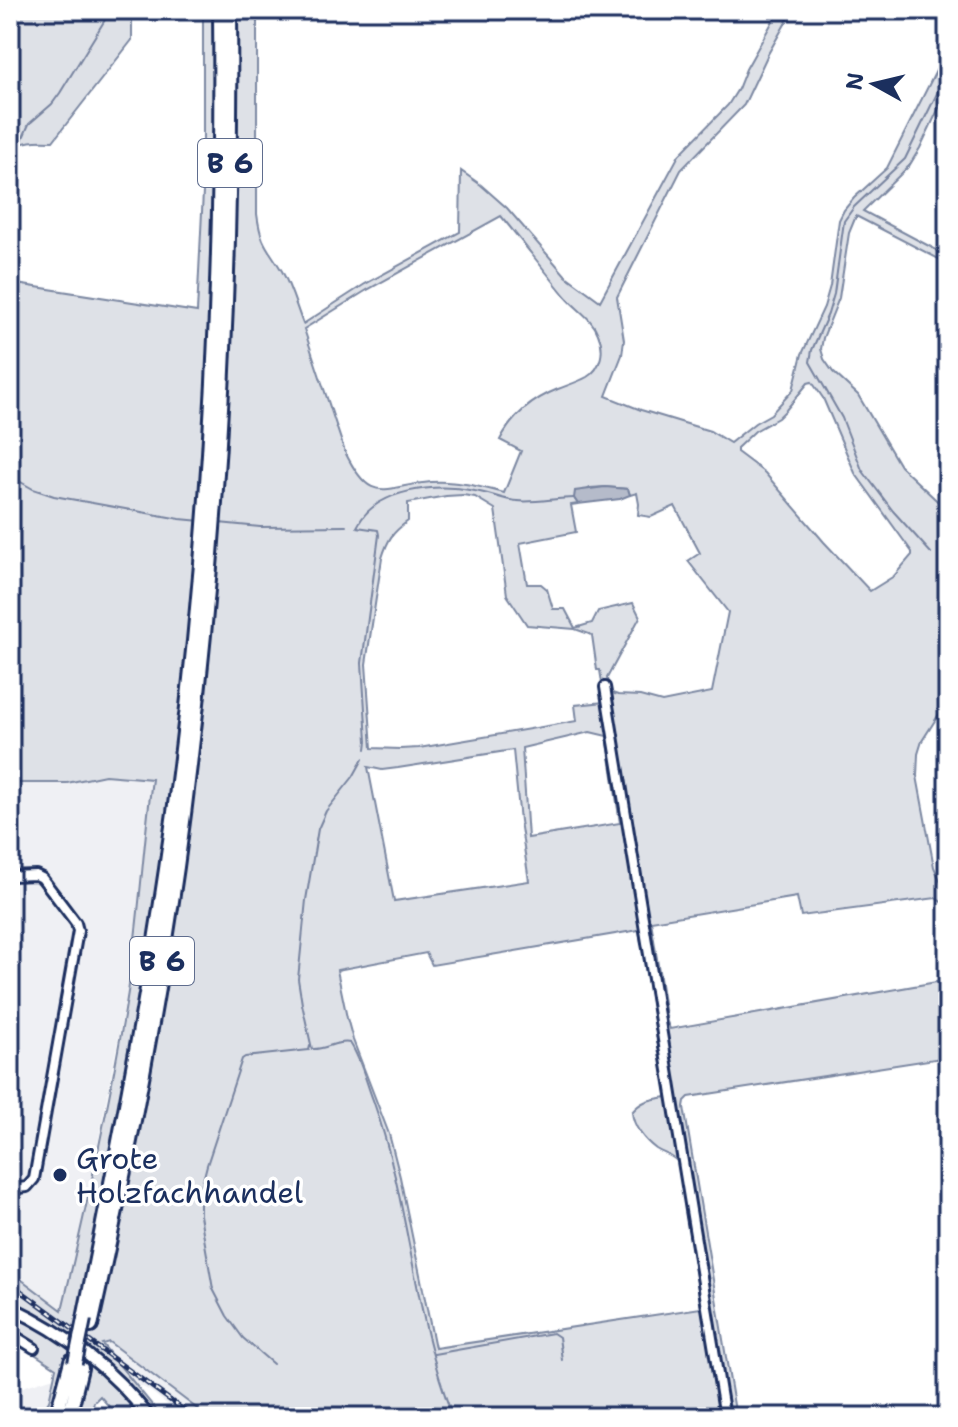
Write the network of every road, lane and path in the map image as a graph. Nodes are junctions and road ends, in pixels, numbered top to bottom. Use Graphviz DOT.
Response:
graph roads {
  1 [pos="220,10"];
  2 [pos="230,10"];
  3 [pos="222,315"];
  4 [pos="605,687"];
  5 [pos="10,876"];
  6 [pos="10,1185"];
  7 [pos="10,1307"];
  8 [pos="10,1333"];
  9 [pos="34,1348"];
  10 [pos="76,1364"];
  11 [pos="59,1417"];
  12 [pos="69,1417"];
  13 [pos="149,1417"];
  14 [pos="725,1417"];
  1 -- 3 [label="highway, B 6"];
  2 -- 3 [label="highway, B 6"];
  3 -- 10 [label="highway, B 6, bridge"];
  4 -- 14 [label="street"];
  5 -- 6 [label="street"];
  7 -- 13 [label="main road"];
  8 -- 9 [label="street"];
  10 -- 11 [label="highway, B 6"];
  10 -- 12 [label="highway, B 6"];
}
